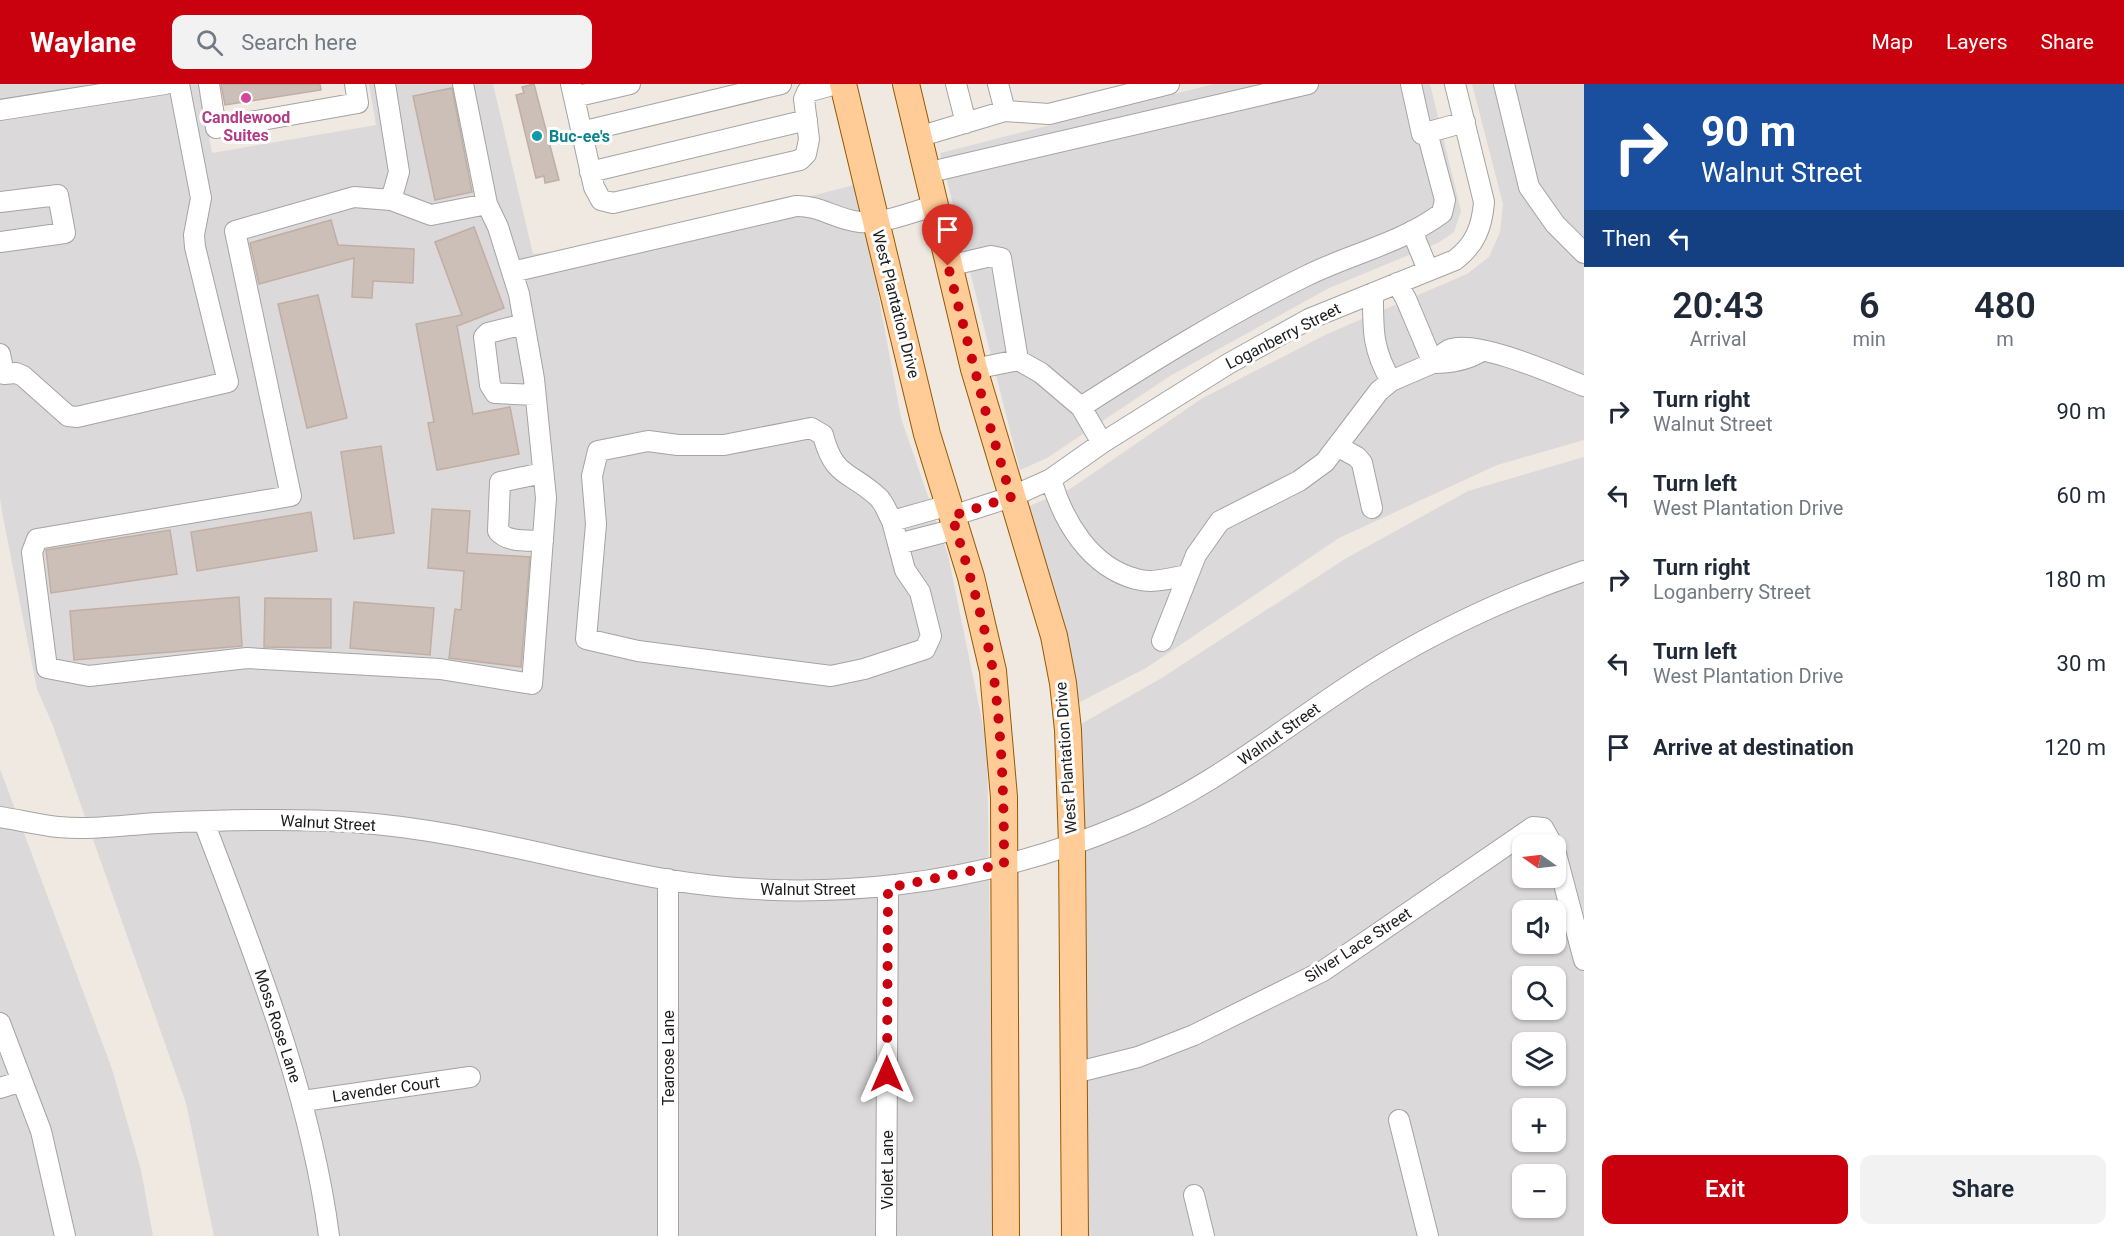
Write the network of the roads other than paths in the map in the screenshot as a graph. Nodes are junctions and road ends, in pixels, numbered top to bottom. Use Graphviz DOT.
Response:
graph roads {
  1 [pos="160,84"];
  2 [pos="179,84"];
  3 [pos="209,84"];
  4 [pos="355,84"];
  5 [pos="463,84"];
  6 [pos="630,84"];
  7 [pos="781,84"];
  8 [pos="837,84"];
  9 [pos="843,84"];
  10 [pos="906,84"];
  11 [pos="956,84"];
  12 [pos="998,84"];
  13 [pos="1169,84"];
  14 [pos="1308,84"];
  15 [pos="1411,84"];
  16 [pos="1455,84"];
  17 [pos="1504,84"];
  18 [pos="390,85"];
  19 [pos="804,88"];
  20 [pos="572,91"];
  21 [pos="0,110"];
  22 [pos="1005,111"];
  23 [pos="807,120"];
  24 [pos="1464,122"];
  25 [pos="966,123"];
  26 [pos="581,132"];
  27 [pos="1427,132"];
  28 [pos="918,137"];
  29 [pos="590,172"];
  30 [pos="926,173"];
  31 [pos="391,200"];
  32 [pos="0,202"];
  33 [pos="487,204"];
  34 [pos="934,206"];
  35 [pos="876,221"];
  36 [pos="1412,231"];
  37 [pos="0,242"];
  38 [pos="1584,253"];
  39 [pos="948,266"];
  40 [pos="1428,270"];
  41 [pos="512,272"];
  42 [pos="1396,283"];
  43 [pos="1373,292"];
  44 [pos="524,324"];
  45 [pos="0,354"];
  46 [pos="1018,360"];
  47 [pos="1433,363"];
  48 [pos="974,369"];
  49 [pos="1391,381"];
  50 [pos="1584,386"];
  51 [pos="535,395"];
  52 [pos="1081,408"];
  53 [pos="1102,443"];
  54 [pos="1337,446"];
  55 [pos="543,473"];
  56 [pos="1051,479"];
  57 [pos="1011,497"];
  58 [pos="1372,508"];
  59 [pos="952,517"];
  60 [pos="892,521"];
  61 [pos="543,540"];
  62 [pos="898,544"];
  63 [pos="1584,572"];
  64 [pos="1187,575"];
  65 [pos="1162,641"];
  66 [pos="0,817"];
  67 [pos="204,822"];
  68 [pos="1523,834"];
  69 [pos="1546,834"];
  70 [pos="1512,841"];
  71 [pos="1072,844"];
  72 [pos="1004,864"];
  73 [pos="668,879"];
  74 [pos="888,888"];
  75 [pos="1565,888"];
  76 [pos="1584,960"];
  77 [pos="0,1023"];
  78 [pos="1074,1072"];
  79 [pos="470,1077"];
  80 [pos="22,1081"];
  81 [pos="0,1088"];
  82 [pos="303,1101"];
  83 [pos="1398,1120"];
  84 [pos="1194,1195"];
  85 [pos="65,1236"];
  86 [pos="330,1236"];
  87 [pos="668,1236"];
  88 [pos="886,1236"];
  89 [pos="1006,1236"];
  90 [pos="1075,1236"];
  91 [pos="1204,1236"];
  92 [pos="1428,1236"];
  1 -- 21 [label="street"];
  2 -- 45 [label="street"];
  3 -- 4 [label="street"];
  5 -- 33 [label="street"];
  6 -- 20 [label="street"];
  7 -- 26 [label="street"];
  8 -- 19 [label="street"];
  9 -- 35 [label="main road, West Plantation Drive"];
  10 -- 28 [label="main road, West Plantation Drive"];
  11 -- 25 [label="street"];
  12 -- 22 [label="street"];
  13 -- 22 [label="street"];
  14 -- 30 [label="street"];
  15 -- 27 [label="street"];
  16 -- 24 [label="street, Loganberry Street"];
  17 -- 38 [label="street"];
  18 -- 31 [label="street"];
  19 -- 23 [label="street"];
  20 -- 26 [label="street"];
  22 -- 25 [label="street"];
  23 -- 29 [label="street"];
  23 -- 29 [label="street"];
  24 -- 27 [label="street"];
  24 -- 40 [label="street, Loganberry Street"];
  25 -- 28 [label="street"];
  26 -- 29 [label="street"];
  27 -- 36 [label="street"];
  28 -- 30 [label="main road, West Plantation Drive"];
  30 -- 34 [label="main road, West Plantation Drive"];
  31 -- 33 [label="street"];
  31 -- 61 [label="street"];
  32 -- 37 [label="street"];
  33 -- 41 [label="street"];
  34 -- 35 [label="street"];
  34 -- 39 [label="main road, West Plantation Drive"];
  35 -- 41 [label="street"];
  35 -- 59 [label="main road, West Plantation Drive"];
  36 -- 40 [label="street"];
  36 -- 52 [label="street"];
  39 -- 46 [label="street"];
  39 -- 48 [label="main road, West Plantation Drive"];
  40 -- 42 [label="street, Loganberry Street"];
  41 -- 44 [label="street"];
  42 -- 43 [label="street, Loganberry Street"];
  42 -- 47 [label="street"];
  43 -- 49 [label="street"];
  43 -- 53 [label="street, Loganberry Street"];
  44 -- 51 [label="street"];
  44 -- 51 [label="street"];
  46 -- 48 [label="street"];
  46 -- 52 [label="street"];
  47 -- 49 [label="street"];
  47 -- 50 [label="street"];
  48 -- 57 [label="main road, West Plantation Drive"];
  49 -- 54 [label="street"];
  51 -- 55 [label="street"];
  52 -- 53 [label="street"];
  53 -- 56 [label="street, Loganberry Street"];
  54 -- 58 [label="street"];
  54 -- 64 [label="street"];
  55 -- 61 [label="street"];
  55 -- 61 [label="street"];
  56 -- 57 [label="street, Loganberry Street"];
  56 -- 64 [label="street"];
  57 -- 59 [label="street, Loganberry Street"];
  57 -- 71 [label="main road, West Plantation Drive"];
  59 -- 60 [label="street"];
  59 -- 62 [label="street"];
  59 -- 72 [label="main road, West Plantation Drive"];
  60 -- 62 [label="street"];
  60 -- 62 [label="street"];
  63 -- 71 [label="street, Walnut Street"];
  64 -- 65 [label="street"];
  66 -- 67 [label="street, Walnut Street"];
  67 -- 73 [label="street, Walnut Street"];
  67 -- 82 [label="street, Moss Rose Lane"];
  68 -- 69 [label="street, Silver Lace Street"];
  70 -- 78 [label="street, Silver Lace Street"];
  71 -- 72 [label="street, Walnut Street"];
  71 -- 78 [label="main road, West Plantation Drive"];
  72 -- 74 [label="street, Walnut Street"];
  72 -- 89 [label="main road, West Plantation Drive"];
  73 -- 74 [label="street, Walnut Street"];
  73 -- 87 [label="street, Tearose Lane"];
  74 -- 88 [label="street, Violet Lane"];
  75 -- 76 [label="street"];
  77 -- 80 [label="street"];
  78 -- 90 [label="main road, West Plantation Drive"];
  79 -- 82 [label="street, Lavender Court"];
  80 -- 81 [label="street"];
  80 -- 85 [label="street"];
  82 -- 86 [label="street, Moss Rose Lane"];
  83 -- 92 [label="street"];
  84 -- 91 [label="street"];
}
